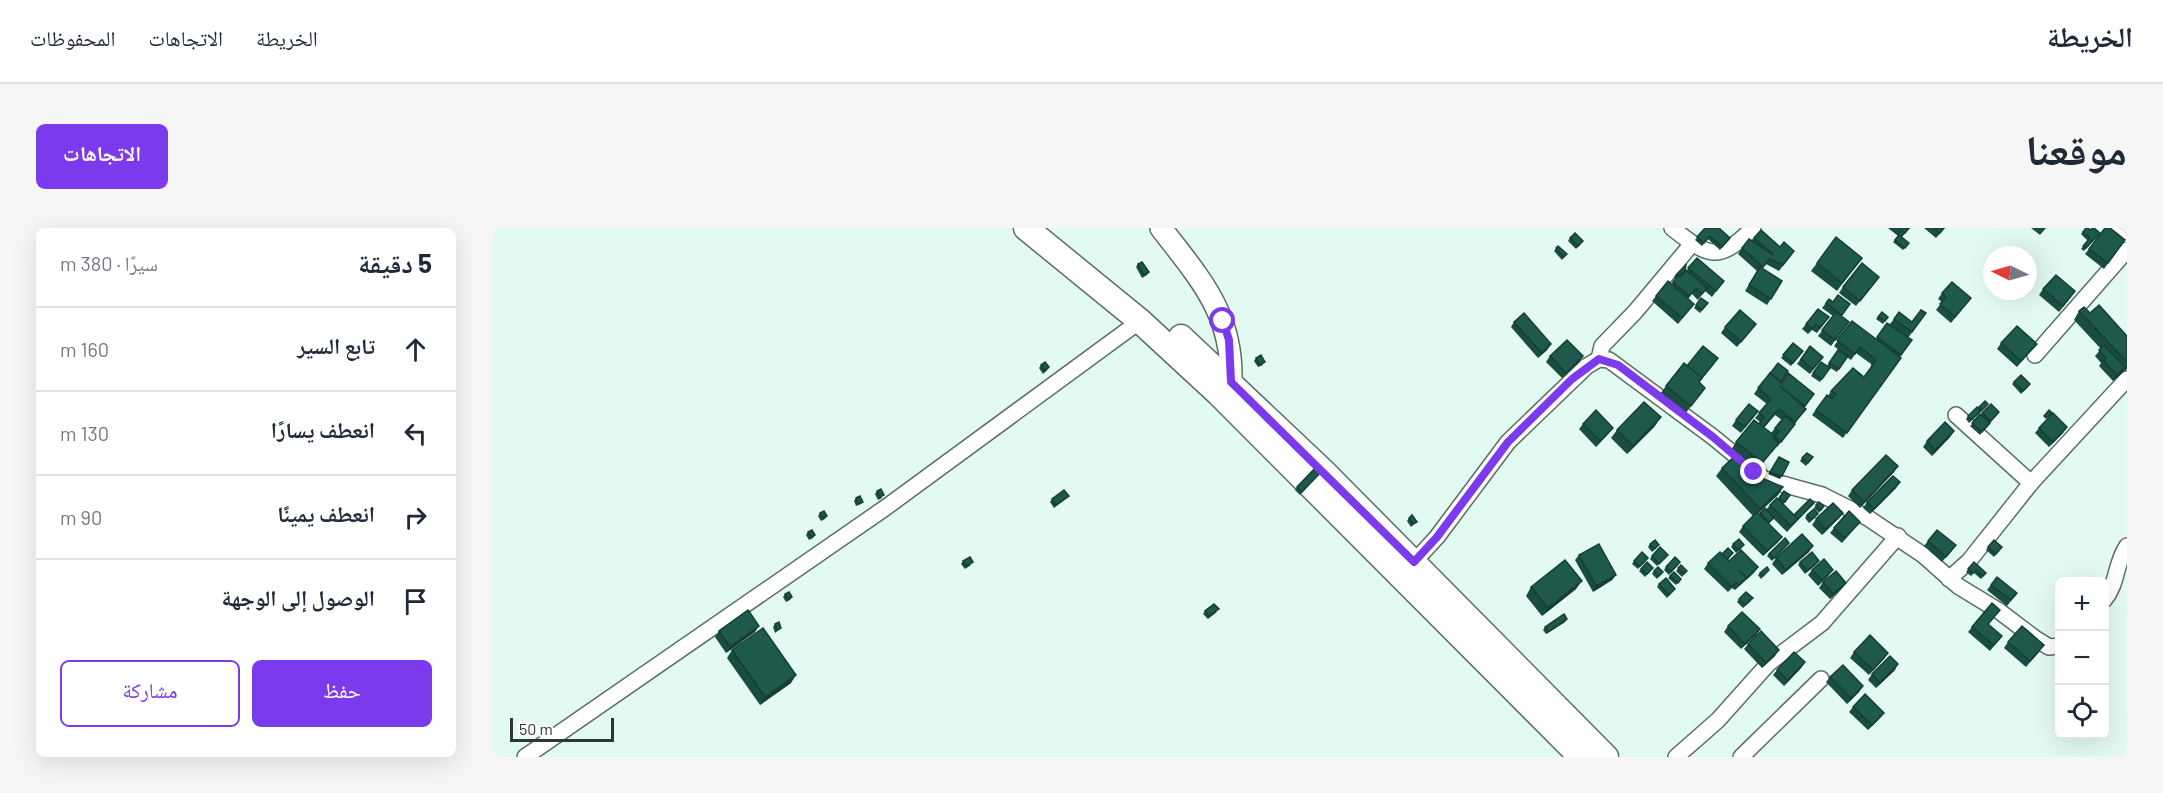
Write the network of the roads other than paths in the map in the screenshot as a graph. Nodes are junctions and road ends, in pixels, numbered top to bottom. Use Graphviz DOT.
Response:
graph roads {
  1 [pos="1026,228"];
  2 [pos="1052,228"];
  3 [pos="1161,228"];
  4 [pos="1672,228"];
  5 [pos="1753,228"];
  6 [pos="2118,228"];
  7 [pos="2127,234"];
  8 [pos="1691,245"];
  9 [pos="2127,250"];
  10 [pos="1140,321"];
  11 [pos="2035,355"];
  12 [pos="1599,359"];
  13 [pos="2127,379"];
  14 [pos="1225,388"];
  15 [pos="1956,415"];
  16 [pos="2031,483"];
  17 [pos="1898,536"];
  18 [pos="2127,546"];
  19 [pos="1414,562"];
  20 [pos="1949,579"];
  21 [pos="2109,593"];
  22 [pos="2055,646"];
  23 [pos="1495,658"];
  24 [pos="1821,679"];
  25 [pos="525,757"];
  26 [pos="1581,757"];
  27 [pos="1606,757"];
  28 [pos="1676,757"];
  29 [pos="1741,757"];
  1 -- 10 [label="main road"];
  2 -- 14 [label="main road"];
  3 -- 14 [label="street"];
  4 -- 8 [label="street"];
  5 -- 8 [label="street"];
  6 -- 7 [label="street"];
  8 -- 12 [label="street"];
  9 -- 11 [label="street"];
  10 -- 14 [label="main road"];
  10 -- 25 [label="street"];
  12 -- 17 [label="street"];
  12 -- 19 [label="street"];
  13 -- 16 [label="street"];
  14 -- 19 [label="main road"];
  14 -- 23 [label="main road"];
  15 -- 16 [label="street"];
  16 -- 20 [label="street"];
  17 -- 20 [label="street"];
  17 -- 28 [label="street"];
  18 -- 21 [label="street"];
  19 -- 23 [label="main road"];
  20 -- 22 [label="street"];
  23 -- 26 [label="main road"];
  23 -- 27 [label="main road"];
  24 -- 29 [label="street"];
}
